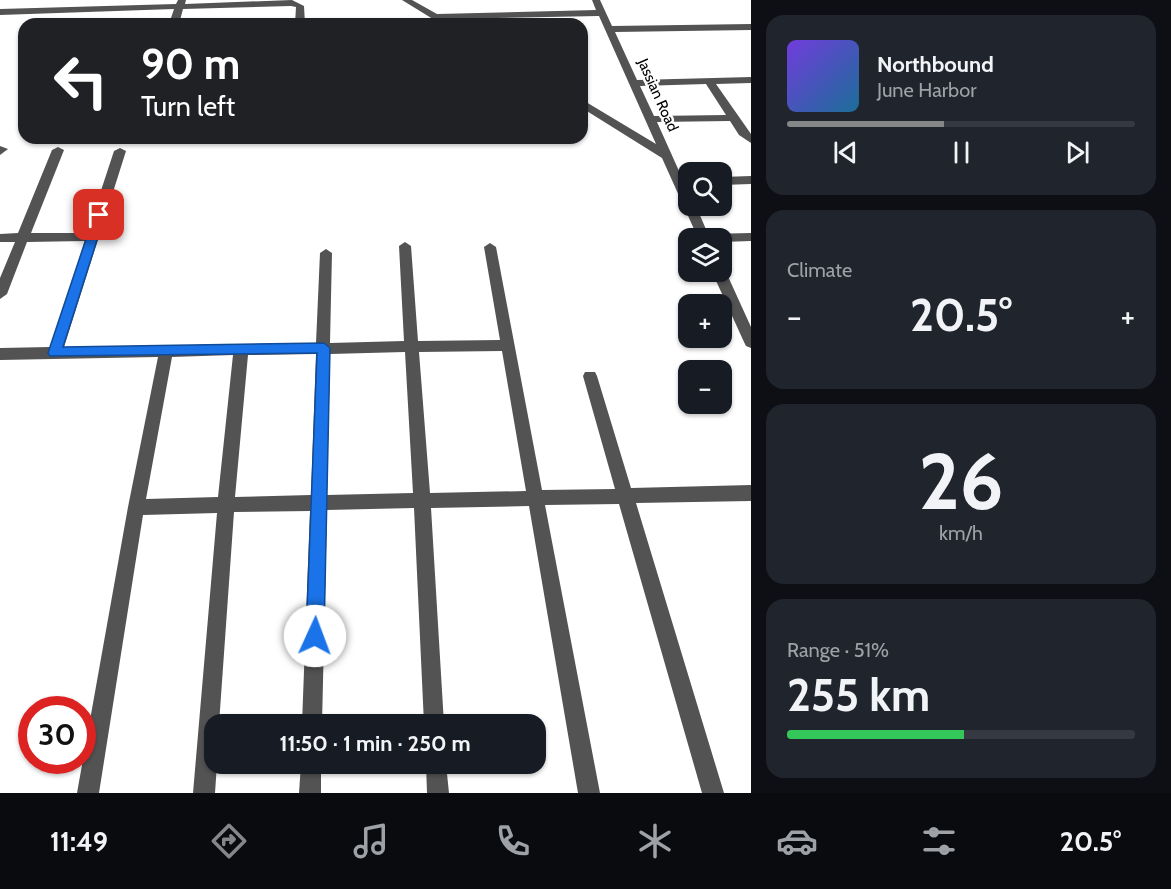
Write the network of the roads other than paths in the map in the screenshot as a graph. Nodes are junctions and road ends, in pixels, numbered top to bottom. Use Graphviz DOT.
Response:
graph roads {
  1 [pos="94,0"];
  2 [pos="406,0"];
  3 [pos="596,0"];
  4 [pos="180,4"];
  5 [pos="0,12"];
  6 [pos="89,13"];
  7 [pos="601,13"];
  8 [pos="436,17"];
  9 [pos="300,18"];
  10 [pos="751,27"];
  11 [pos="610,29"];
  12 [pos="751,80"];
  13 [pos="708,81"];
  14 [pos="634,83"];
  15 [pos="588,108"];
  16 [pos="733,118"];
  17 [pos="651,119"];
  18 [pos="751,140"];
  19 [pos="57,150"];
  20 [pos="120,151"];
  21 [pos="668,156"];
  22 [pos="678,172"];
  23 [pos="751,180"];
  24 [pos="732,181"];
  25 [pos="92,237"];
  26 [pos="732,237"];
  27 [pos="751,237"];
  28 [pos="0,238"];
  29 [pos="22,238"];
  30 [pos="405,246"];
  31 [pos="490,247"];
  32 [pos="326,252"];
  33 [pos="724,282"];
  34 [pos="0,294"];
  35 [pos="751,342"];
  36 [pos="507,345"];
  37 [pos="412,346"];
  38 [pos="324,348"];
  39 [pos="241,349"];
  40 [pos="166,351"];
  41 [pos="55,353"];
  42 [pos="0,354"];
  43 [pos="590,376"];
  44 [pos="751,493"];
  45 [pos="623,496"];
  46 [pos="535,498"];
  47 [pos="422,500"];
  48 [pos="319,502"];
  49 [pos="226,505"];
  50 [pos="136,507"];
  51 [pos="312,714"];
  52 [pos="433,714"];
  53 [pos="311,774"];
  54 [pos="437,774"];
  55 [pos="88,793"];
  56 [pos="204,793"];
  57 [pos="310,793"];
  58 [pos="438,793"];
  59 [pos="589,793"];
  60 [pos="713,793"];
  1 -- 6 [label="street"];
  2 -- 8 [label="street"];
  3 -- 7 [label="street, Jassian Road"];
  4 -- 6 [label="street"];
  4 -- 9 [label="street"];
  5 -- 6 [label="street"];
  7 -- 8 [label="street"];
  7 -- 11 [label="street, Jassian Road"];
  10 -- 11 [label="street"];
  11 -- 14 [label="street, Jassian Road"];
  12 -- 13 [label="street"];
  13 -- 14 [label="street"];
  13 -- 16 [label="street"];
  14 -- 17 [label="street, Jassian Road"];
  15 -- 21 [label="street"];
  16 -- 17 [label="street"];
  16 -- 18 [label="street"];
  17 -- 21 [label="street, Jassian Road"];
  19 -- 29 [label="street"];
  20 -- 25 [label="street"];
  21 -- 22 [label="street, Jassian Road"];
  23 -- 24 [label="street"];
  25 -- 29 [label="street"];
  25 -- 41 [label="street"];
  26 -- 27 [label="street"];
  28 -- 29 [label="street"];
  29 -- 34 [label="street"];
  30 -- 37 [label="street"];
  31 -- 36 [label="street"];
  32 -- 38 [label="street"];
  33 -- 35 [label="street"];
  36 -- 37 [label="street"];
  36 -- 46 [label="street"];
  37 -- 38 [label="street"];
  37 -- 47 [label="street"];
  38 -- 39 [label="street"];
  38 -- 48 [label="street"];
  39 -- 40 [label="street"];
  39 -- 49 [label="street"];
  40 -- 41 [label="street"];
  40 -- 50 [label="street"];
  41 -- 42 [label="street"];
  43 -- 45 [label="street"];
  44 -- 45 [label="street"];
  45 -- 46 [label="street"];
  45 -- 60 [label="street"];
  46 -- 47 [label="street"];
  46 -- 59 [label="street"];
  47 -- 48 [label="street"];
  47 -- 52 [label="street"];
  48 -- 49 [label="street"];
  48 -- 51 [label="street"];
  49 -- 50 [label="street"];
  49 -- 56 [label="street"];
  50 -- 55 [label="street"];
  53 -- 57 [label="street"];
  54 -- 58 [label="street"];
}
